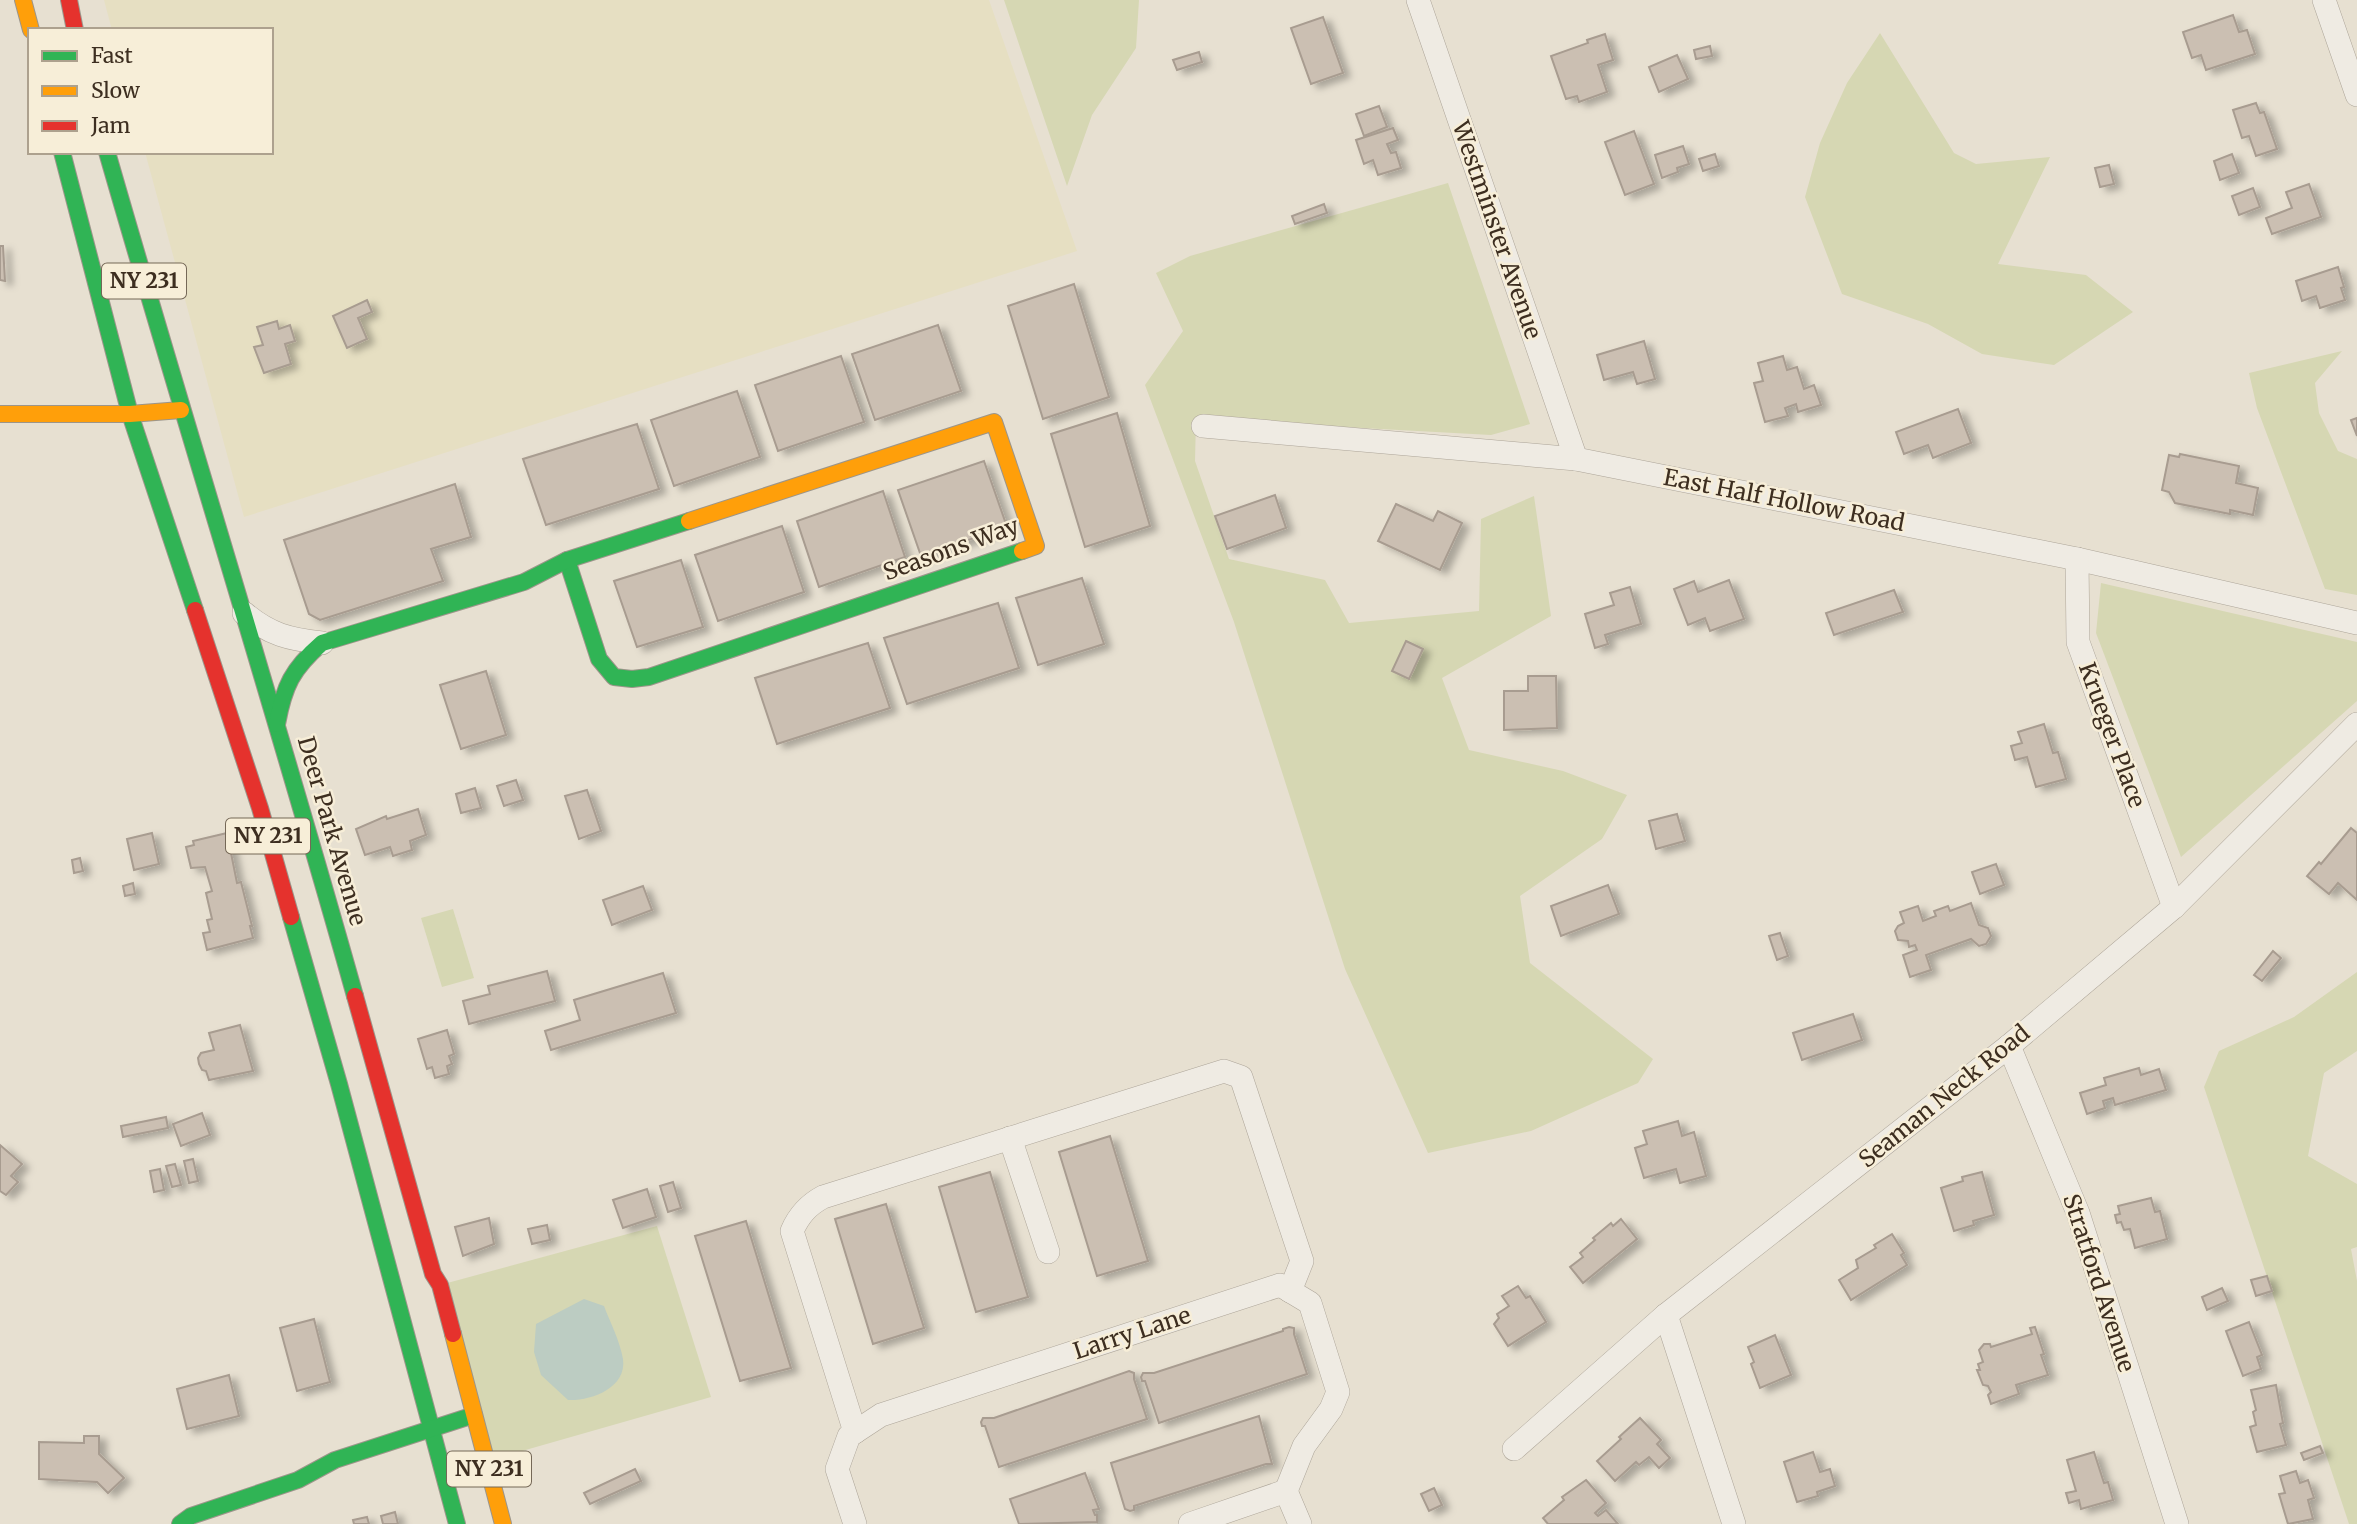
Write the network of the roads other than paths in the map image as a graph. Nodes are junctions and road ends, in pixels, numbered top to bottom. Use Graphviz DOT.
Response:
graph roads {
  1 [pos="23,0"];
  2 [pos="69,0"];
  3 [pos="1418,0"];
  4 [pos="2324,0"];
  5 [pos="30,28"];
  6 [pos="75,28"];
  7 [pos="2357,95"];
  8 [pos="63,154"];
  9 [pos="108,154"];
  10 [pos="181,410"];
  11 [pos="0,414"];
  12 [pos="130,414"];
  13 [pos="1203,426"];
  14 [pos="1576,459"];
  15 [pos="2077,559"];
  16 [pos="567,560"];
  17 [pos="244,613"];
  18 [pos="2357,623"];
  19 [pos="322,643"];
  20 [pos="277,724"];
  21 [pos="2357,724"];
  22 [pos="2174,907"];
  23 [pos="2008,1046"];
  24 [pos="1010,1138"];
  25 [pos="1048,1252"];
  26 [pos="1290,1291"];
  27 [pos="1666,1315"];
  28 [pos="474,1415"];
  29 [pos="432,1428"];
  30 [pos="855,1432"];
  31 [pos="1514,1449"];
  32 [pos="344,1476"];
  33 [pos="298,1480"];
  34 [pos="1286,1491"];
  35 [pos="180,1524"];
  36 [pos="457,1524"];
  37 [pos="503,1524"];
  38 [pos="855,1524"];
  39 [pos="1190,1524"];
  40 [pos="1300,1524"];
  41 [pos="1734,1524"];
  42 [pos="2177,1524"];
  1 -- 5 [label="main road"];
  2 -- 6 [label="main road"];
  3 -- 14 [label="street, Westminster Avenue"];
  4 -- 7 [label="street"];
  8 -- 12 [label="main road, NY 231"];
  9 -- 10 [label="main road, Deer Park Avenue / NY 231"];
  10 -- 12 [label="main road"];
  10 -- 17 [label="main road, Deer Park Avenue / NY 231"];
  11 -- 12 [label="main road"];
  12 -- 29 [label="main road, NY 231"];
  13 -- 14 [label="street, East Half Hollow Road"];
  14 -- 15 [label="street, East Half Hollow Road"];
  15 -- 18 [label="street, East Half Hollow Road"];
  15 -- 22 [label="street, Krueger Place"];
  16 -- 16 [label="main road, Seasons Way"];
  16 -- 19 [label="main road, Seasons Way"];
  17 -- 19 [label="street"];
  17 -- 20 [label="main road, Deer Park Avenue / NY 231"];
  19 -- 20 [label="main road"];
  20 -- 28 [label="main road, Deer Park Avenue / NY 231"];
  21 -- 22 [label="street, Seaman Neck Road"];
  22 -- 23 [label="street, Seaman Neck Road"];
  23 -- 27 [label="street, Seaman Neck Road"];
  23 -- 42 [label="street, Stratford Avenue"];
  24 -- 25 [label="street"];
  24 -- 26 [label="street"];
  24 -- 30 [label="street"];
  26 -- 30 [label="street, Larry Lane"];
  26 -- 34 [label="street"];
  27 -- 31 [label="street, Seaman Neck Road"];
  27 -- 41 [label="street"];
  28 -- 29 [label="main road"];
  28 -- 37 [label="main road, Deer Park Avenue / NY 231"];
  29 -- 33 [label="main road"];
  29 -- 36 [label="main road, NY 231"];
  30 -- 38 [label="street"];
  32 -- 33 [label="main road"];
  33 -- 35 [label="main road"];
  34 -- 39 [label="street"];
  34 -- 40 [label="street"];
}
